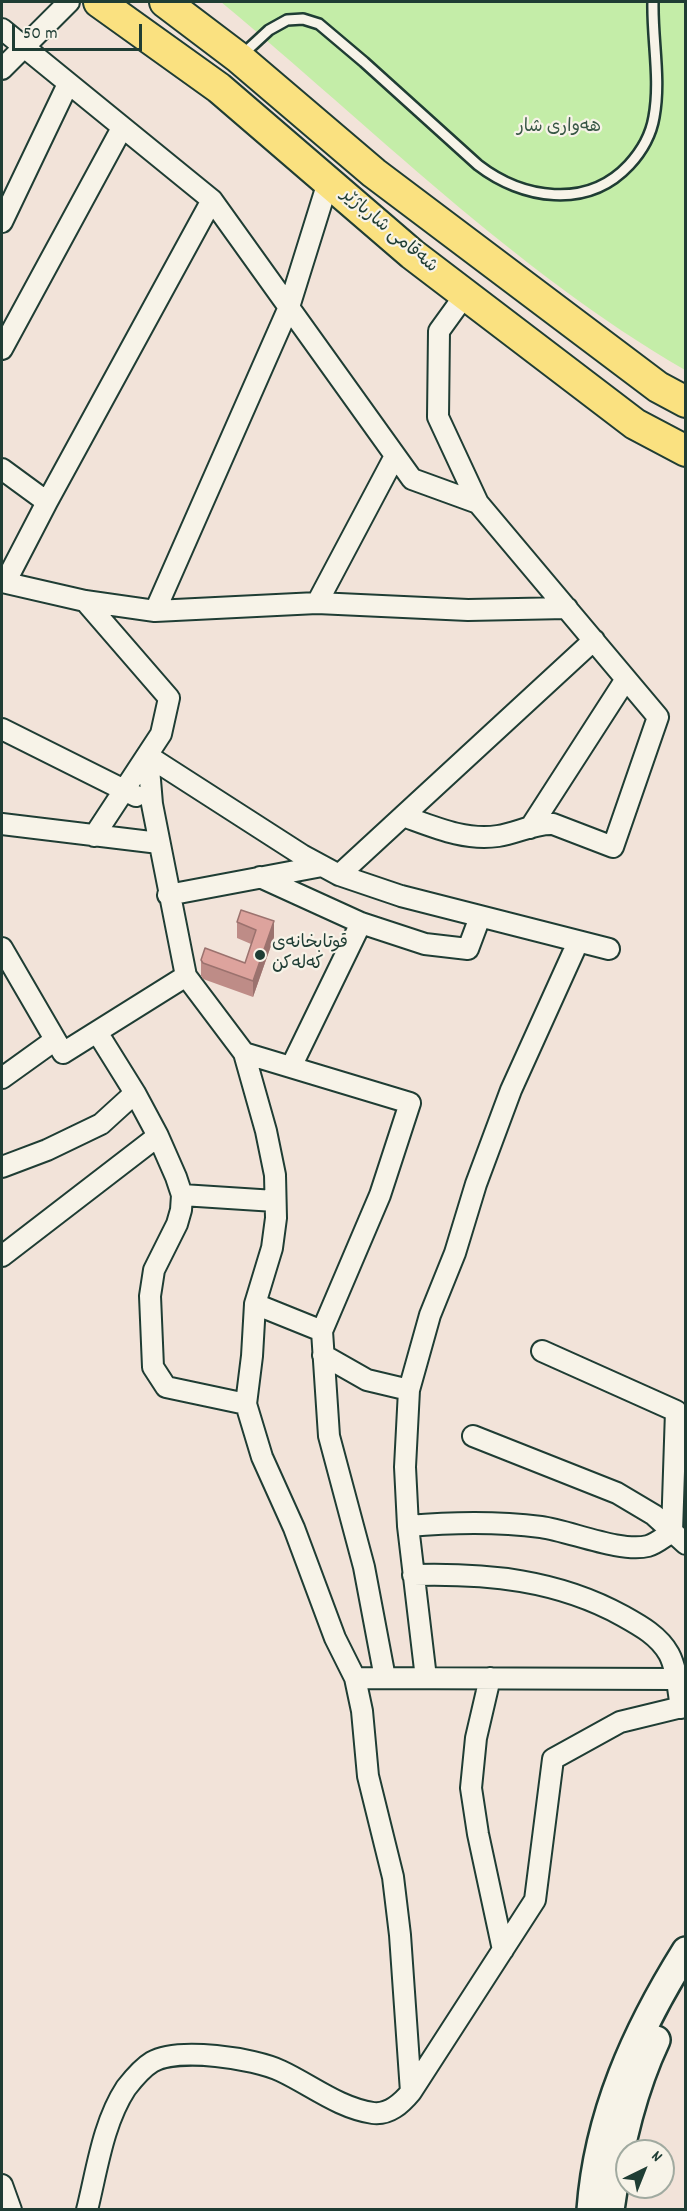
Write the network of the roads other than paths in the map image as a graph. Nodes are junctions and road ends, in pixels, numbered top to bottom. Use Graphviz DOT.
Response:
graph roads {
  1 [pos="69,2"];
  2 [pos="99,2"];
  3 [pos="165,2"];
  4 [pos="653,2"];
  5 [pos="2,29"];
  6 [pos="23,46"];
  7 [pos="239,58"];
  8 [pos="2,69"];
  9 [pos="68,84"];
  10 [pos="123,128"];
  11 [pos="374,173"];
  12 [pos="339,191"];
  13 [pos="212,200"];
  14 [pos="2,222"];
  15 [pos="465,295"];
  16 [pos="289,307"];
  17 [pos="2,349"];
  18 [pos="686,402"];
  19 [pos="686,452"];
  20 [pos="395,456"];
  21 [pos="2,469"];
  22 [pos="47,502"];
  23 [pos="478,503"];
  24 [pos="4,582"];
  25 [pos="85,601"];
  26 [pos="317,603"];
  27 [pos="567,608"];
  28 [pos="155,611"];
  29 [pos="594,640"];
  30 [pos="626,680"];
  31 [pos="2,729"];
  32 [pos="148,756"];
  33 [pos="125,790"];
  34 [pos="152,804"];
  35 [pos="403,816"];
  36 [pos="2,824"];
  37 [pos="530,828"];
  38 [pos="94,836"];
  39 [pos="159,843"];
  40 [pos="331,870"];
  41 [pos="260,877"];
  42 [pos="168,895"];
  43 [pos="480,917"];
  44 [pos="361,924"];
  45 [pos="578,942"];
  46 [pos="2,948"];
  47 [pos="609,950"];
  48 [pos="186,976"];
  49 [pos="97,1032"];
  50 [pos="55,1040"];
  51 [pos="244,1053"];
  52 [pos="291,1067"];
  53 [pos="2,1078"];
  54 [pos="135,1093"];
  55 [pos="158,1136"];
  56 [pos="2,1167"];
  57 [pos="182,1195"];
  58 [pos="275,1201"];
  59 [pos="2,1256"];
  60 [pos="255,1304"];
  61 [pos="322,1331"];
  62 [pos="542,1351"];
  63 [pos="323,1355"];
  64 [pos="409,1390"];
  65 [pos="246,1404"];
  66 [pos="473,1436"];
  67 [pos="408,1526"];
  68 [pos="679,1538"];
  69 [pos="413,1575"];
  70 [pos="355,1678"];
  71 [pos="385,1678"];
  72 [pos="426,1678"];
  73 [pos="490,1678"];
  74 [pos="676,1679"];
  75 [pos="683,1707"];
  76 [pos="503,1950"];
  77 [pos="686,1951"];
  78 [pos="686,1987"];
  79 [pos="411,2092"];
  80 [pos="2,2185"];
  81 [pos="11,2210"];
  82 [pos="87,2210"];
  83 [pos="591,2210"];
  84 [pos="610,2210"];
  1 -- 6 [label="street"];
  2 -- 12 [label="main road, شەقامی شارباژێر"];
  3 -- 7 [label="main road, شەقامی شارباژێر"];
  4 -- 7 [label="lane"];
  5 -- 6 [label="street"];
  6 -- 8 [label="street"];
  6 -- 9 [label="street"];
  7 -- 11 [label="main road, شەقامی شارباژێر"];
  9 -- 10 [label="street"];
  9 -- 14 [label="street"];
  10 -- 13 [label="street"];
  10 -- 17 [label="street"];
  11 -- 12 [label="main road"];
  11 -- 18 [label="main road, شەقامی شارباژێر"];
  12 -- 15 [label="main road, شەقامی شارباژێر"];
  12 -- 16 [label="street"];
  13 -- 16 [label="street"];
  13 -- 22 [label="street"];
  15 -- 19 [label="main road, شەقامی شارباژێر"];
  15 -- 23 [label="street"];
  16 -- 20 [label="street"];
  16 -- 28 [label="street"];
  20 -- 23 [label="street"];
  20 -- 26 [label="street"];
  21 -- 22 [label="street"];
  22 -- 24 [label="street"];
  23 -- 27 [label="street"];
  24 -- 25 [label="street"];
  25 -- 28 [label="street"];
  25 -- 32 [label="street"];
  26 -- 27 [label="street"];
  26 -- 28 [label="street"];
  27 -- 29 [label="street"];
  29 -- 30 [label="street"];
  29 -- 35 [label="street"];
  30 -- 37 [label="street"];
  30 -- 37 [label="street"];
  31 -- 33 [label="street"];
  32 -- 33 [label="street"];
  32 -- 34 [label="street"];
  32 -- 40 [label="street"];
  33 -- 34 [label="street"];
  33 -- 38 [label="street"];
  34 -- 39 [label="street"];
  35 -- 37 [label="street"];
  35 -- 40 [label="street"];
  36 -- 38 [label="street"];
  38 -- 39 [label="street"];
  39 -- 42 [label="street"];
  40 -- 41 [label="street"];
  40 -- 43 [label="street"];
  41 -- 42 [label="street"];
  41 -- 44 [label="street"];
  42 -- 48 [label="street"];
  43 -- 44 [label="street"];
  43 -- 45 [label="street"];
  44 -- 52 [label="street"];
  45 -- 47 [label="street"];
  45 -- 64 [label="street"];
  46 -- 50 [label="street"];
  48 -- 49 [label="street"];
  48 -- 51 [label="street"];
  49 -- 50 [label="street"];
  49 -- 54 [label="street"];
  50 -- 53 [label="street"];
  51 -- 52 [label="street"];
  51 -- 58 [label="street"];
  52 -- 61 [label="street"];
  54 -- 55 [label="street"];
  54 -- 56 [label="street"];
  55 -- 57 [label="street"];
  55 -- 59 [label="street"];
  57 -- 58 [label="street"];
  57 -- 65 [label="street"];
  58 -- 60 [label="street"];
  60 -- 61 [label="street"];
  60 -- 65 [label="street"];
  61 -- 63 [label="street"];
  62 -- 68 [label="street"];
  63 -- 64 [label="street"];
  63 -- 71 [label="street"];
  64 -- 67 [label="street"];
  65 -- 70 [label="street"];
  66 -- 68 [label="street"];
  67 -- 68 [label="street"];
  67 -- 69 [label="street"];
  69 -- 72 [label="street"];
  69 -- 74 [label="street"];
  70 -- 71 [label="street"];
  70 -- 79 [label="street"];
  71 -- 72 [label="street"];
  72 -- 73 [label="street"];
  73 -- 74 [label="street"];
  73 -- 76 [label="street"];
  74 -- 75 [label="street"];
  75 -- 76 [label="street"];
  76 -- 79 [label="street"];
  77 -- 83 [label="street"];
  78 -- 84 [label="street"];
  79 -- 82 [label="street"];
  80 -- 81 [label="street"];
}
